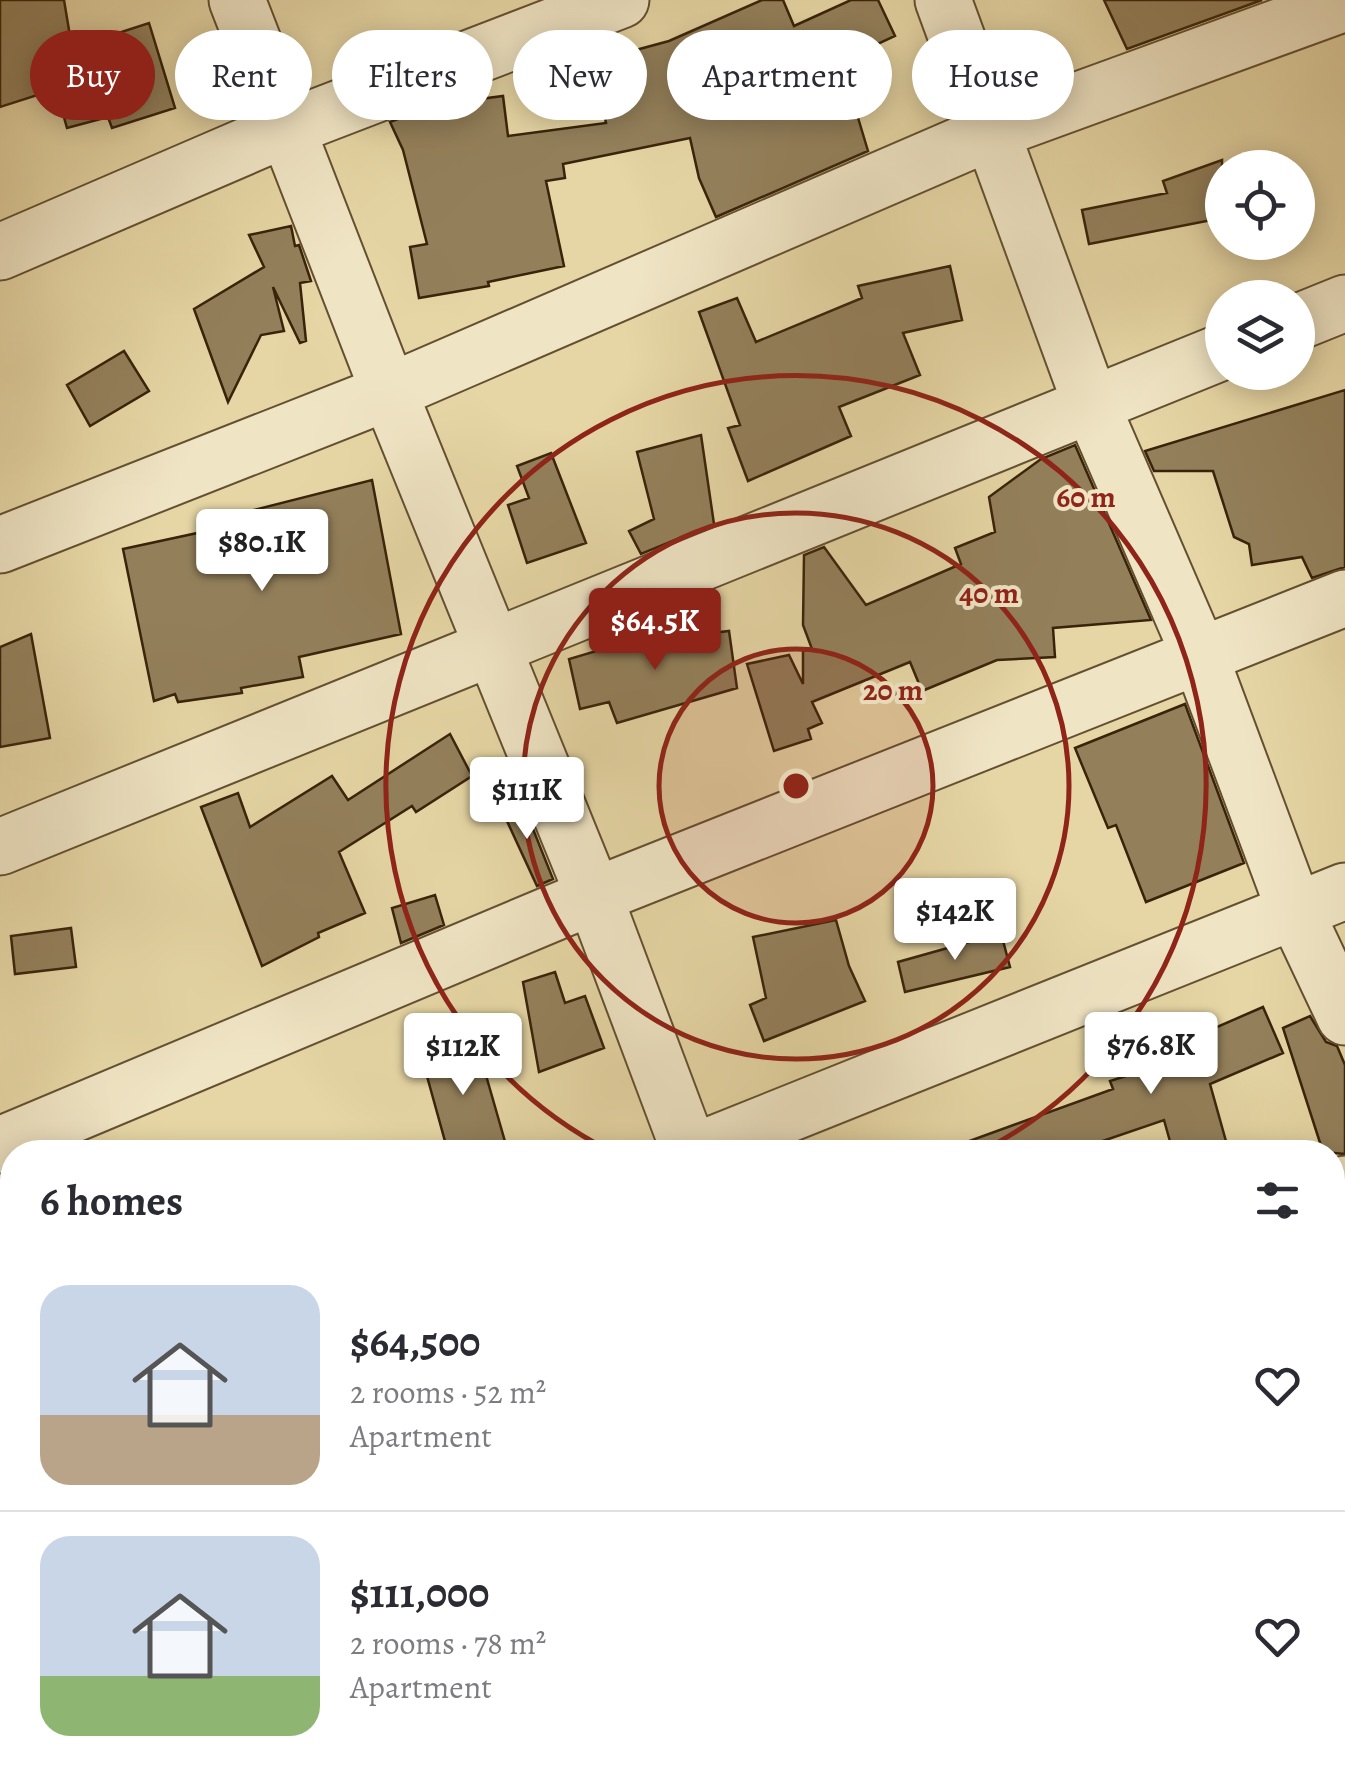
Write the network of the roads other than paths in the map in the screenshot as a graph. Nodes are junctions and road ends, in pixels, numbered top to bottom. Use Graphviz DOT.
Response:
graph roads {
  1 [pos="237,0"];
  2 [pos="621,0"];
  3 [pos="943,0"];
  4 [pos="1345,3"];
  5 [pos="1250,18"];
  6 [pos="288,128"];
  7 [pos="992,132"];
  8 [pos="0,252"];
  9 [pos="1345,304"];
  10 [pos="1315,315"];
  11 [pos="1205,359"];
  12 [pos="389,392"];
  13 [pos="1091,404"];
  14 [pos="0,544"];
  15 [pos="1345,598"];
  16 [pos="492,650"];
  17 [pos="1200,656"];
  18 [pos="0,848"];
  19 [pos="594,896"];
  20 [pos="1320,901"];
  21 [pos="1345,1017"];
  22 [pos="12,1140"];
  23 [pos="687,1140"];
  24 [pos="722,1140"];
  1 -- 6 [label="street"];
  2 -- 6 [label="street"];
  3 -- 7 [label="street"];
  4 -- 5 [label="street"];
  5 -- 7 [label="street"];
  6 -- 8 [label="street"];
  6 -- 12 [label="street"];
  7 -- 12 [label="street"];
  7 -- 13 [label="street"];
  9 -- 10 [label="street"];
  11 -- 13 [label="street"];
  12 -- 14 [label="street"];
  12 -- 16 [label="street"];
  13 -- 16 [label="street"];
  13 -- 17 [label="street"];
  15 -- 17 [label="street"];
  16 -- 18 [label="street"];
  16 -- 19 [label="street"];
  17 -- 19 [label="street"];
  17 -- 20 [label="street"];
  19 -- 22 [label="street"];
  19 -- 23 [label="street"];
  20 -- 21 [label="street"];
  20 -- 24 [label="street"];
}
